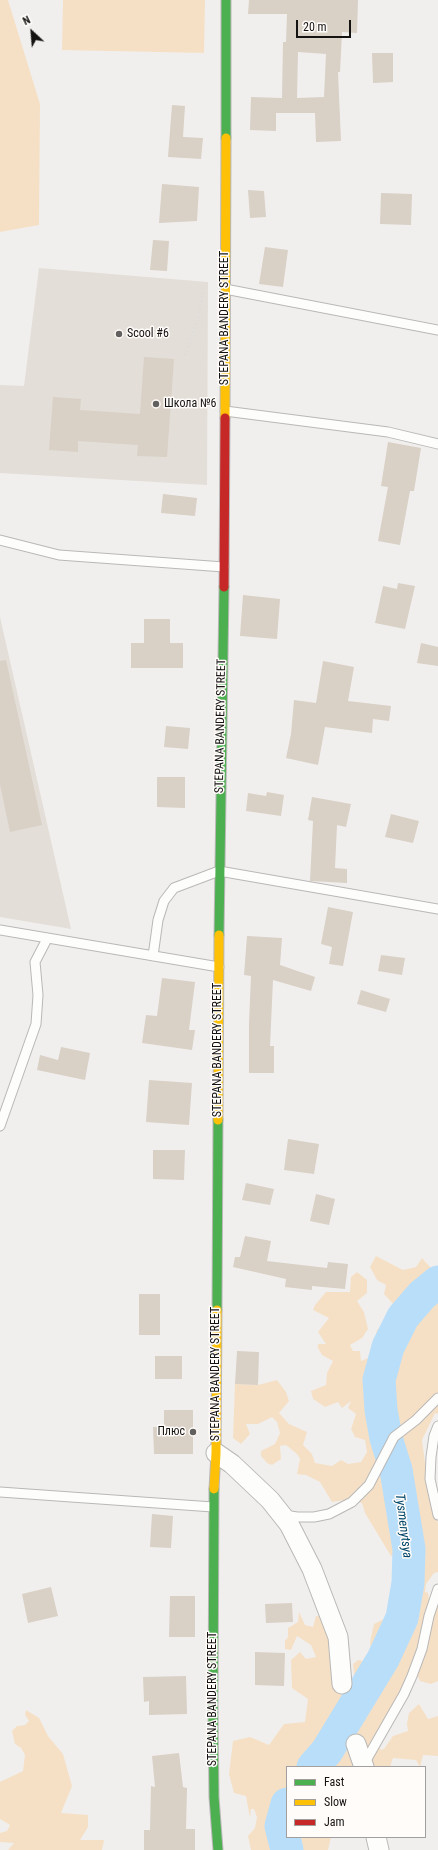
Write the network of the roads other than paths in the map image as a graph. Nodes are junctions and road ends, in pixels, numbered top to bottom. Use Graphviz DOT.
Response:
graph roads {
  1 [pos="226,0"];
  2 [pos="225,289"];
  3 [pos="438,330"];
  4 [pos="225,411"];
  5 [pos="438,444"];
  6 [pos="0,540"];
  7 [pos="224,567"];
  8 [pos="219,871"];
  9 [pos="438,909"];
  10 [pos="0,930"];
  11 [pos="47,939"];
  12 [pos="153,956"];
  13 [pos="219,967"];
  14 [pos="0,1126"];
  15 [pos="438,1398"];
  16 [pos="438,1426"];
  17 [pos="216,1453"];
  18 [pos="0,1492"];
  19 [pos="213,1507"];
  20 [pos="281,1514"];
  21 [pos="438,1515"];
  22 [pos="438,1590"];
  23 [pos="342,1684"];
  24 [pos="356,1744"];
  25 [pos="364,1766"];
  26 [pos="376,1838"];
  27 [pos="218,1850"];
  28 [pos="379,1850"];
  1 -- 2 [label="main road, STEPANA BANDERY STREET"];
  2 -- 3 [label="lane"];
  2 -- 4 [label="main road, STEPANA BANDERY STREET"];
  4 -- 5 [label="lane"];
  4 -- 7 [label="main road, STEPANA BANDERY STREET"];
  6 -- 7 [label="lane"];
  7 -- 8 [label="main road, STEPANA BANDERY STREET"];
  8 -- 9 [label="lane"];
  8 -- 12 [label="lane"];
  8 -- 13 [label="main road, STEPANA BANDERY STREET"];
  10 -- 11 [label="lane"];
  11 -- 12 [label="lane"];
  11 -- 14 [label="lane"];
  12 -- 13 [label="lane"];
  13 -- 17 [label="main road, STEPANA BANDERY STREET"];
  15 -- 20 [label="lane"];
  16 -- 21 [label="lane"];
  17 -- 19 [label="main road, STEPANA BANDERY STREET"];
  17 -- 20 [label="street, STEPANA BANDERY STREET"];
  18 -- 19 [label="lane"];
  19 -- 27 [label="main road, STEPANA BANDERY STREET"];
  20 -- 23 [label="street, STEPANA BANDERY STREET"];
  22 -- 25 [label="lane"];
  24 -- 25 [label="street"];
  26 -- 28 [label="street"];
}
